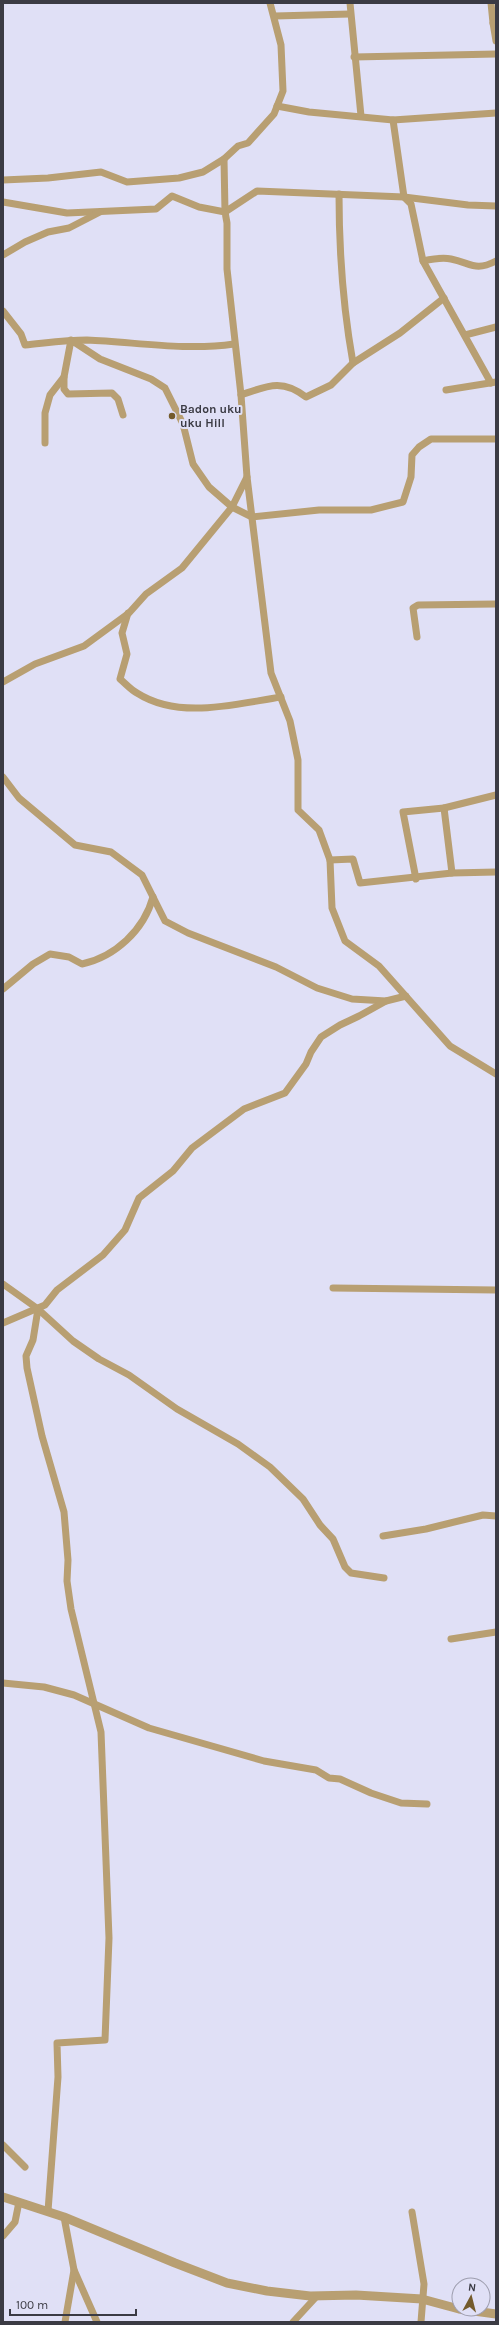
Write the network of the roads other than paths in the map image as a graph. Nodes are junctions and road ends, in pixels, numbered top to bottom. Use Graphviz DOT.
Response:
graph roads {
  1 [pos="270,3"];
  2 [pos="350,3"];
  3 [pos="491,3"];
  4 [pos="350,14"];
  5 [pos="275,16"];
  6 [pos="494,23"];
  7 [pos="496,41"];
  8 [pos="496,54"];
  9 [pos="354,57"];
  10 [pos="277,106"];
  11 [pos="496,113"];
  12 [pos="361,116"];
  13 [pos="393,120"];
  14 [pos="224,159"];
  15 [pos="3,180"];
  16 [pos="339,194"];
  17 [pos="404,197"];
  18 [pos="3,202"];
  19 [pos="496,206"];
  20 [pos="102,212"];
  21 [pos="224,212"];
  22 [pos="3,255"];
  23 [pos="423,261"];
  24 [pos="496,261"];
  25 [pos="444,298"];
  26 [pos="3,311"];
  27 [pos="496,327"];
  28 [pos="465,335"];
  29 [pos="72,340"];
  30 [pos="234,344"];
  31 [pos="353,363"];
  32 [pos="64,377"];
  33 [pos="493,383"];
  34 [pos="446,390"];
  35 [pos="241,395"];
  36 [pos="123,415"];
  37 [pos="496,439"];
  38 [pos="45,443"];
  39 [pos="247,477"];
  40 [pos="232,507"];
  41 [pos="252,517"];
  42 [pos="496,604"];
  43 [pos="128,613"];
  44 [pos="417,637"];
  45 [pos="3,682"];
  46 [pos="281,697"];
  47 [pos="3,777"];
  48 [pos="496,795"];
  49 [pos="444,808"];
  50 [pos="330,860"];
  51 [pos="496,872"];
  52 [pos="452,873"];
  53 [pos="416,879"];
  54 [pos="153,898"];
  55 [pos="3,989"];
  56 [pos="406,996"];
  57 [pos="386,1001"];
  58 [pos="496,1074"];
  59 [pos="3,1284"];
  60 [pos="332,1288"];
  61 [pos="496,1290"];
  62 [pos="38,1310"];
  63 [pos="3,1323"];
  64 [pos="496,1516"];
  65 [pos="383,1536"];
  66 [pos="384,1578"];
  67 [pos="496,1632"];
  68 [pos="450,1638"];
  69 [pos="3,1683"];
  70 [pos="94,1703"];
  71 [pos="427,1804"];
  72 [pos="3,2145"];
  73 [pos="25,2167"];
  74 [pos="3,2196"];
  75 [pos="19,2202"];
  76 [pos="48,2211"];
  77 [pos="412,2212"];
  78 [pos="64,2217"];
  79 [pos="3,2236"];
  80 [pos="74,2270"];
  81 [pos="317,2296"];
  82 [pos="422,2299"];
  83 [pos="496,2314"];
  84 [pos="65,2322"];
  85 [pos="97,2322"];
  86 [pos="293,2322"];
  87 [pos="421,2322"];
  1 -- 5 [label="street"];
  2 -- 4 [label="street"];
  3 -- 6 [label="street"];
  4 -- 5 [label="street"];
  4 -- 9 [label="street"];
  5 -- 10 [label="street"];
  6 -- 7 [label="street"];
  8 -- 9 [label="street"];
  9 -- 12 [label="street"];
  10 -- 12 [label="street"];
  10 -- 14 [label="street"];
  11 -- 13 [label="street"];
  12 -- 13 [label="street"];
  13 -- 17 [label="street"];
  14 -- 15 [label="street"];
  14 -- 21 [label="street"];
  16 -- 17 [label="street"];
  16 -- 21 [label="street"];
  16 -- 31 [label="street"];
  17 -- 19 [label="street"];
  17 -- 23 [label="street"];
  18 -- 20 [label="street"];
  20 -- 21 [label="street"];
  20 -- 22 [label="street"];
  21 -- 30 [label="street"];
  23 -- 24 [label="street"];
  23 -- 25 [label="street"];
  25 -- 28 [label="street"];
  25 -- 31 [label="street"];
  26 -- 29 [label="street"];
  27 -- 28 [label="street"];
  28 -- 33 [label="street"];
  29 -- 30 [label="street"];
  29 -- 32 [label="street"];
  29 -- 40 [label="street"];
  30 -- 35 [label="street"];
  31 -- 35 [label="street"];
  32 -- 36 [label="street"];
  32 -- 38 [label="street"];
  33 -- 34 [label="street"];
  35 -- 39 [label="street"];
  37 -- 41 [label="street"];
  39 -- 40 [label="street"];
  39 -- 41 [label="street"];
  40 -- 41 [label="street"];
  40 -- 43 [label="street"];
  41 -- 46 [label="street"];
  42 -- 44 [label="street"];
  43 -- 45 [label="street"];
  43 -- 46 [label="street"];
  46 -- 50 [label="street"];
  47 -- 54 [label="street"];
  48 -- 49 [label="street"];
  49 -- 52 [label="street"];
  49 -- 53 [label="street"];
  50 -- 53 [label="street"];
  50 -- 56 [label="street"];
  51 -- 52 [label="street"];
  52 -- 53 [label="street"];
  54 -- 55 [label="street"];
  54 -- 57 [label="street"];
  56 -- 57 [label="street"];
  56 -- 58 [label="street"];
  57 -- 62 [label="street"];
  59 -- 62 [label="street"];
  60 -- 61 [label="street"];
  62 -- 63 [label="street"];
  62 -- 66 [label="street"];
  62 -- 70 [label="street"];
  64 -- 65 [label="street"];
  67 -- 68 [label="street"];
  69 -- 70 [label="street"];
  70 -- 71 [label="street"];
  70 -- 76 [label="street"];
  72 -- 73 [label="street"];
  74 -- 75 [label="street"];
  75 -- 76 [label="street"];
  75 -- 79 [label="street"];
  76 -- 78 [label="street"];
  77 -- 82 [label="street"];
  78 -- 80 [label="street"];
  78 -- 81 [label="street"];
  80 -- 84 [label="street"];
  80 -- 85 [label="street"];
  81 -- 82 [label="street"];
  81 -- 86 [label="street"];
  82 -- 83 [label="street"];
  82 -- 87 [label="street"];
}
